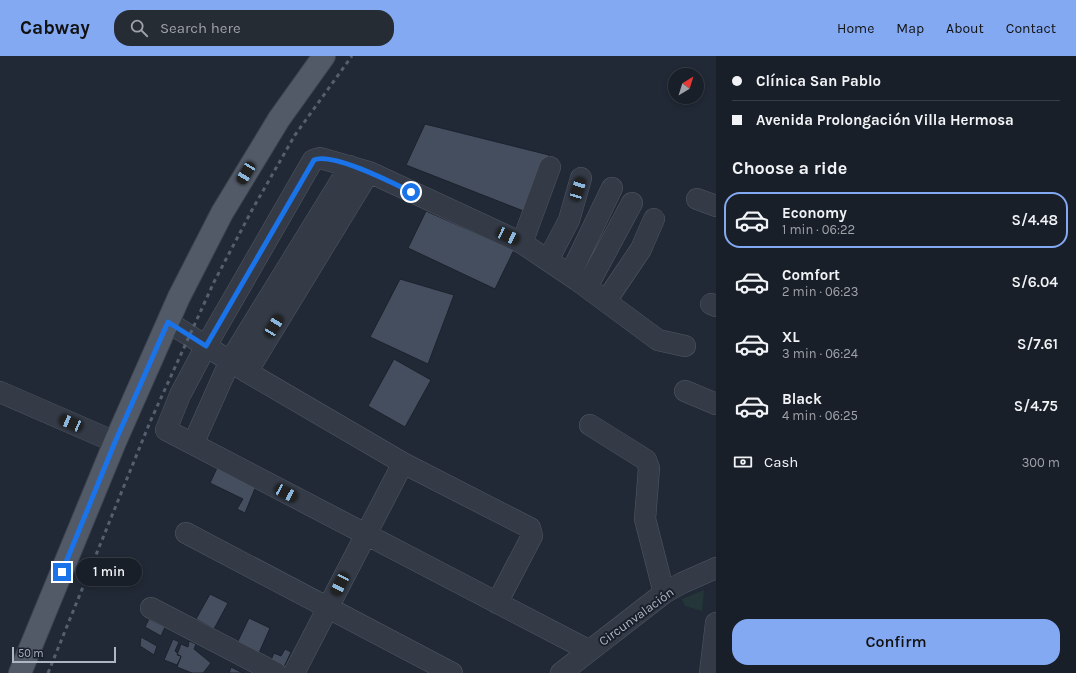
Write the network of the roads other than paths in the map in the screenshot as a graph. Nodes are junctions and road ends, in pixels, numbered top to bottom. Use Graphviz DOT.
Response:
graph roads {
  1 [pos="324,56"];
  2 [pos="550,167"];
  3 [pos="359,169"];
  4 [pos="581,178"];
  5 [pos="612,188"];
  6 [pos="696,199"];
  7 [pos="632,203"];
  8 [pos="716,206"];
  9 [pos="654,219"];
  10 [pos="522,243"];
  11 [pos="548,260"];
  12 [pos="570,275"];
  13 [pos="587,287"];
  14 [pos="606,301"];
  15 [pos="168,322"];
  16 [pos="206,346"];
  17 [pos="685,346"];
  18 [pos="258,352"];
  19 [pos="233,356"];
  20 [pos="247,372"];
  21 [pos="685,391"];
  22 [pos="0,392"];
  23 [pos="716,404"];
  24 [pos="590,425"];
  25 [pos="115,442"];
  26 [pos="193,444"];
  27 [pos="404,463"];
  28 [pos="186,533"];
  29 [pos="366,535"];
  30 [pos="716,568"];
  31 [pos="664,593"];
  32 [pos="497,603"];
  33 [pos="151,608"];
  34 [pos="328,608"];
  35 [pos="716,629"];
  36 [pos="588,650"];
  37 [pos="20,673"];
  38 [pos="276,673"];
  39 [pos="294,673"];
  40 [pos="452,673"];
  41 [pos="561,673"];
  42 [pos="710,673"];
  1 -- 15 [label="main road"];
  2 -- 10 [label="street"];
  3 -- 10 [label="street"];
  3 -- 16 [label="street"];
  3 -- 18 [label="street"];
  3 -- 19 [label="street"];
  4 -- 11 [label="street"];
  5 -- 12 [label="street"];
  6 -- 8 [label="street"];
  7 -- 13 [label="street"];
  9 -- 14 [label="street"];
  10 -- 11 [label="street"];
  11 -- 12 [label="street"];
  12 -- 13 [label="street"];
  13 -- 14 [label="street"];
  14 -- 17 [label="street"];
  15 -- 16 [label="street"];
  15 -- 25 [label="main road"];
  16 -- 19 [label="street"];
  16 -- 26 [label="street"];
  18 -- 19 [label="street"];
  18 -- 20 [label="street"];
  19 -- 20 [label="street"];
  19 -- 26 [label="street"];
  20 -- 27 [label="street"];
  21 -- 23 [label="street"];
  22 -- 25 [label="street"];
  24 -- 31 [label="street"];
  25 -- 37 [label="main road"];
  26 -- 29 [label="street"];
  27 -- 29 [label="street"];
  27 -- 32 [label="street"];
  28 -- 34 [label="street"];
  29 -- 32 [label="street"];
  29 -- 34 [label="street"];
  30 -- 31 [label="street, Circunvalación"];
  31 -- 36 [label="street, Circunvalación"];
  32 -- 36 [label="street"];
  33 -- 38 [label="street"];
  34 -- 39 [label="street"];
  34 -- 40 [label="street"];
  35 -- 42 [label="street"];
  36 -- 41 [label="street, Circunvalación"];
}
